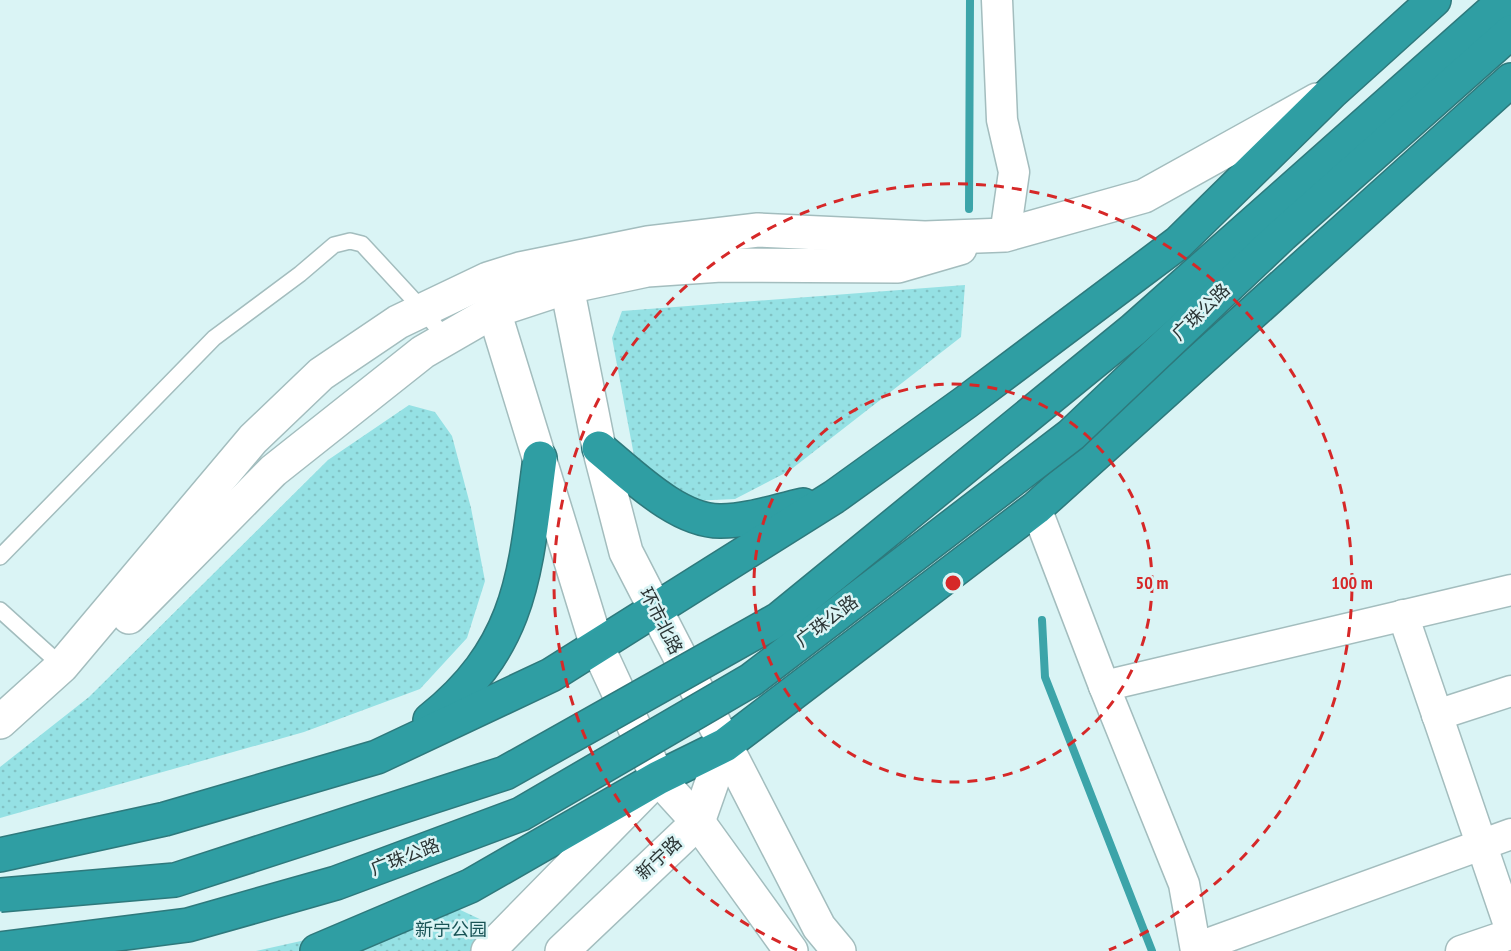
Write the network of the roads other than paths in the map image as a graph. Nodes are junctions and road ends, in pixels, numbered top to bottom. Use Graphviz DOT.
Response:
graph roads {
  1 [pos="997,0"];
  2 [pos="1434,0"];
  3 [pos="1505,0"];
  4 [pos="1511,32"];
  5 [pos="1511,80"];
  6 [pos="1332,92"];
  7 [pos="1005,235"];
  8 [pos="561,275"];
  9 [pos="488,279"];
  10 [pos="423,310"];
  11 [pos="494,311"];
  12 [pos="446,339"];
  13 [pos="599,448"];
  14 [pos="540,458"];
  15 [pos="834,497"];
  16 [pos="1036,508"];
  17 [pos="0,557"];
  18 [pos="1511,590"];
  19 [pos="655,608"];
  20 [pos="0,610"];
  21 [pos="1403,615"];
  22 [pos="597,646"];
  23 [pos="62,666"];
  24 [pos="1104,686"];
  25 [pos="1511,691"];
  26 [pos="1437,715"];
  27 [pos="0,722"];
  28 [pos="725,745"];
  29 [pos="377,758"];
  30 [pos="658,778"];
  31 [pos="698,822"];
  32 [pos="1511,834"];
  33 [pos="1481,843"];
  34 [pos="0,855"];
  35 [pos="0,895"];
  36 [pos="1511,932"];
  37 [pos="0,949"];
  38 [pos="1196,950"];
  39 [pos="317,951"];
  40 [pos="488,951"];
  41 [pos="562,951"];
  42 [pos="791,951"];
  43 [pos="839,951"];
  44 [pos="1461,951"];
  1 -- 7 [label="street"];
  2 -- 6 [label="highway"];
  3 -- 35 [label="highway, 广珠公路, bridge"];
  4 -- 37 [label="highway, 广珠公路, bridge"];
  5 -- 16 [label="highway, 广珠公路"];
  6 -- 7 [label="street"];
  6 -- 15 [label="highway"];
  7 -- 8 [label="street"];
  8 -- 9 [label="street"];
  8 -- 11 [label="street"];
  8 -- 13 [label="street, 环市北路"];
  9 -- 10 [label="street"];
  9 -- 11 [label="street"];
  10 -- 12 [label="lane"];
  10 -- 17 [label="lane"];
  10 -- 23 [label="street"];
  11 -- 12 [label="street"];
  11 -- 14 [label="street"];
  12 -- 23 [label="street"];
  13 -- 15 [label="highway"];
  13 -- 19 [label="street, 环市北路"];
  14 -- 22 [label="street"];
  14 -- 29 [label="highway"];
  15 -- 19 [label="highway"];
  16 -- 24 [label="street"];
  16 -- 28 [label="highway, 广珠公路"];
  18 -- 21 [label="street"];
  19 -- 22 [label="highway"];
  19 -- 28 [label="street, 环市北路"];
  20 -- 23 [label="lane"];
  21 -- 24 [label="street"];
  21 -- 26 [label="street"];
  22 -- 29 [label="highway"];
  22 -- 30 [label="street"];
  23 -- 27 [label="street"];
  24 -- 38 [label="street"];
  25 -- 26 [label="street"];
  26 -- 33 [label="street"];
  28 -- 30 [label="highway, 广珠公路"];
  28 -- 31 [label="street, 新宁路"];
  28 -- 43 [label="street, 环市北路"];
  29 -- 34 [label="highway"];
  30 -- 31 [label="street"];
  30 -- 39 [label="highway, 广珠公路"];
  30 -- 40 [label="street"];
  31 -- 41 [label="street, 新宁路"];
  31 -- 42 [label="street"];
  32 -- 33 [label="street"];
  33 -- 36 [label="street"];
  33 -- 38 [label="street"];
  36 -- 44 [label="street"];
}
